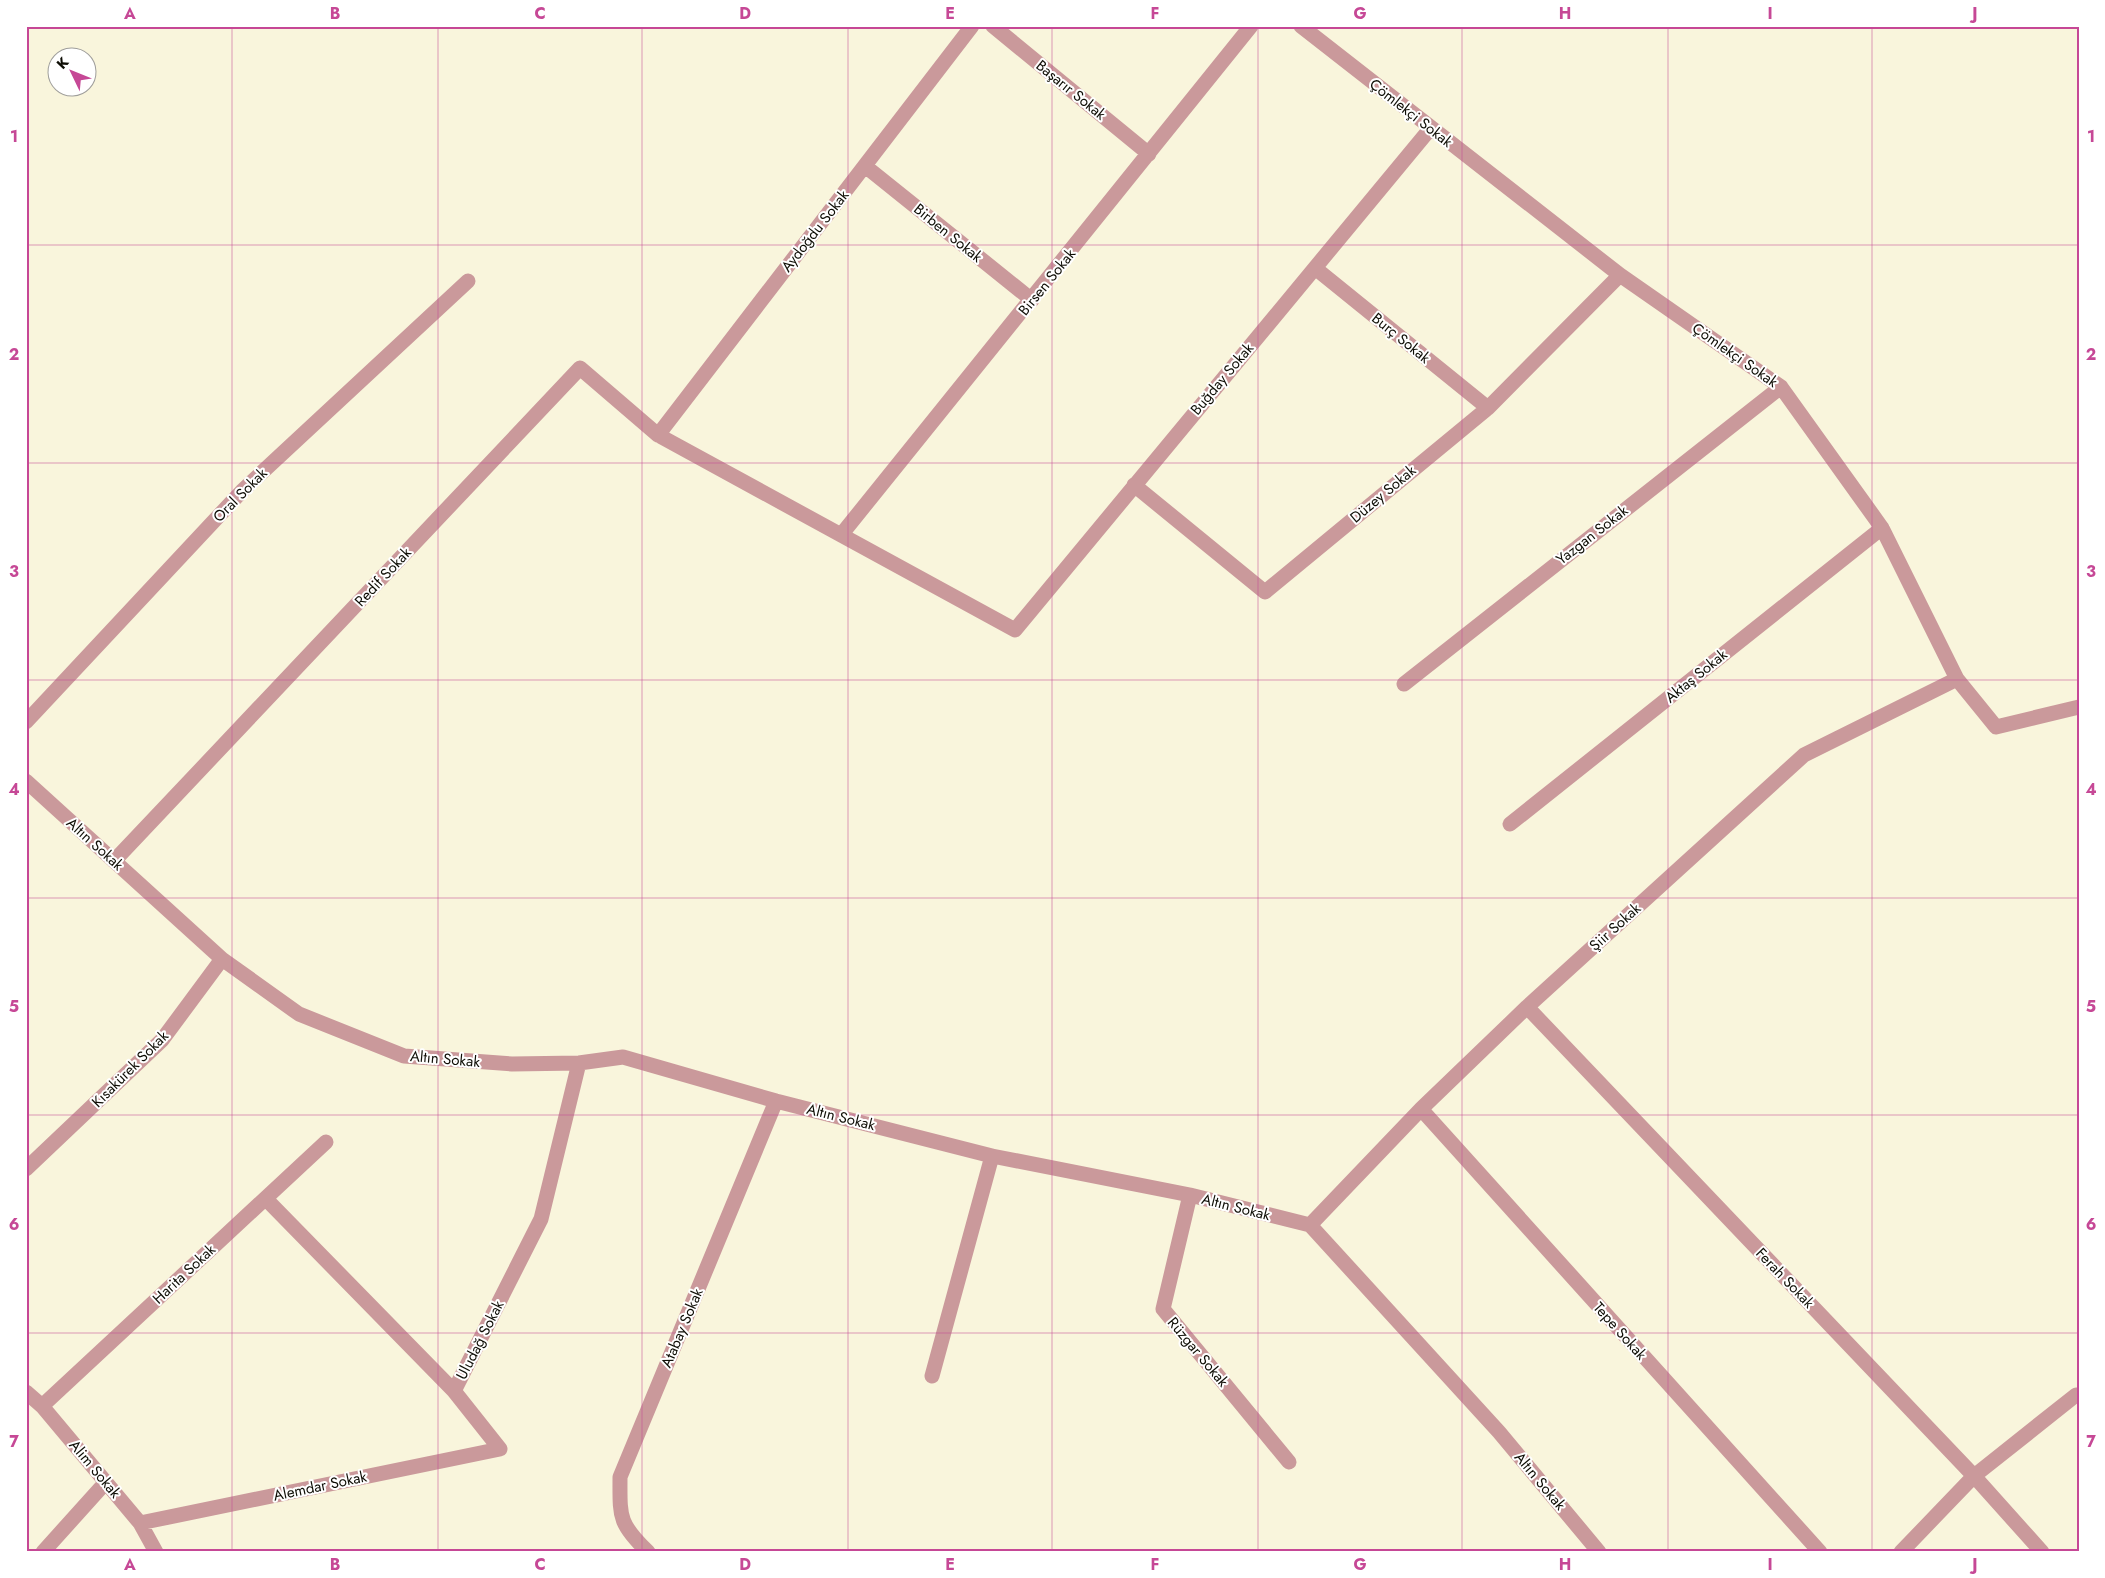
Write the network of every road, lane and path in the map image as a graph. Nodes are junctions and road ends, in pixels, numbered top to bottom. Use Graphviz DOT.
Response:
graph roads {
  1 [pos="972,26"];
  2 [pos="992,26"];
  3 [pos="1251,26"];
  4 [pos="1301,26"];
  5 [pos="1430,129"];
  6 [pos="1149,154"];
  7 [pos="865,166"];
  8 [pos="1315,268"];
  9 [pos="1620,275"];
  10 [pos="468,281"];
  11 [pos="1032,300"];
  12 [pos="1781,387"];
  13 [pos="1488,408"];
  14 [pos="658,435"];
  15 [pos="1134,485"];
  16 [pos="1882,528"];
  17 [pos="841,535"];
  18 [pos="1957,678"];
  19 [pos="1404,684"];
  20 [pos="2079,707"];
  21 [pos="26,722"];
  22 [pos="26,781"];
  23 [pos="1510,824"];
  24 [pos="114,861"];
  25 [pos="222,960"];
  26 [pos="1526,1007"];
  27 [pos="579,1063"];
  28 [pos="776,1101"];
  29 [pos="1421,1109"];
  30 [pos="326,1142"];
  31 [pos="992,1156"];
  32 [pos="26,1168"];
  33 [pos="1190,1195"];
  34 [pos="266,1199"];
  35 [pos="1310,1225"];
  36 [pos="932,1376"];
  37 [pos="454,1391"];
  38 [pos="26,1392"];
  39 [pos="2079,1396"];
  40 [pos="42,1406"];
  41 [pos="1289,1462"];
  42 [pos="1974,1476"];
  43 [pos="106,1482"];
  44 [pos="140,1523"];
  45 [pos="43,1552"];
  46 [pos="156,1552"];
  47 [pos="648,1552"];
  48 [pos="1600,1552"];
  49 [pos="1820,1552"];
  50 [pos="1901,1552"];
  51 [pos="2042,1552"];
  1 -- 7 [label="street, Aydoğdu Sokak"];
  2 -- 6 [label="street, Başarır Sokak"];
  3 -- 6 [label="street, Birsen Sokak"];
  4 -- 5 [label="street, Çömlekçi Sokak"];
  5 -- 8 [label="street, Buğday Sokak"];
  5 -- 9 [label="street, Çömlekçi Sokak"];
  6 -- 11 [label="street, Birsen Sokak"];
  7 -- 11 [label="street, Birben Sokak"];
  7 -- 14 [label="street, Aydoğdu Sokak"];
  8 -- 13 [label="street, Burç Sokak"];
  8 -- 15 [label="street, Buğday Sokak"];
  9 -- 12 [label="street, Çömlekçi Sokak"];
  9 -- 13 [label="street, Düzey Sokak"];
  10 -- 21 [label="street, Oral Sokak"];
  11 -- 17 [label="street, Birsen Sokak"];
  12 -- 16 [label="street, Çömlekçi Sokak"];
  12 -- 19 [label="street, Yazgan Sokak"];
  13 -- 15 [label="street, Düzey Sokak"];
  14 -- 17 [label="street"];
  14 -- 24 [label="street, Redif Sokak"];
  15 -- 17 [label="street, Buğday Sokak"];
  16 -- 18 [label="street, Çömlekçi Sokak"];
  16 -- 23 [label="street, Aktaş Sokak"];
  18 -- 20 [label="street, Çömlekçi Sokak"];
  18 -- 26 [label="street, Şiir Sokak"];
  22 -- 24 [label="street, Altın Sokak"];
  24 -- 25 [label="street, Altın Sokak"];
  25 -- 27 [label="street, Altın Sokak"];
  25 -- 32 [label="street, Kısakürek Sokak"];
  26 -- 29 [label="street, Şiir Sokak"];
  26 -- 42 [label="street, Ferah Sokak"];
  27 -- 28 [label="street, Altın Sokak"];
  27 -- 37 [label="street, Uludağ Sokak"];
  28 -- 31 [label="street, Altın Sokak"];
  28 -- 47 [label="street, Atabay Sokak"];
  29 -- 35 [label="street, Şiir Sokak"];
  29 -- 49 [label="street, Tepe Sokak"];
  30 -- 34 [label="street, Harita Sokak"];
  31 -- 33 [label="street, Altın Sokak"];
  31 -- 36 [label="street"];
  33 -- 35 [label="street, Altın Sokak"];
  33 -- 41 [label="street, Rüzgar Sokak"];
  34 -- 37 [label="street, Uludağ Sokak"];
  34 -- 40 [label="street, Harita Sokak"];
  35 -- 48 [label="street, Altın Sokak"];
  37 -- 44 [label="street, Alemdar Sokak"];
  38 -- 40 [label="street, Alim Sokak"];
  39 -- 42 [label="street"];
  40 -- 43 [label="street, Alim Sokak"];
  42 -- 50 [label="street"];
  42 -- 51 [label="street, Ferah Sokak"];
  43 -- 44 [label="street, Alim Sokak"];
  43 -- 45 [label="street"];
  44 -- 46 [label="street, Alim Sokak"];
}
